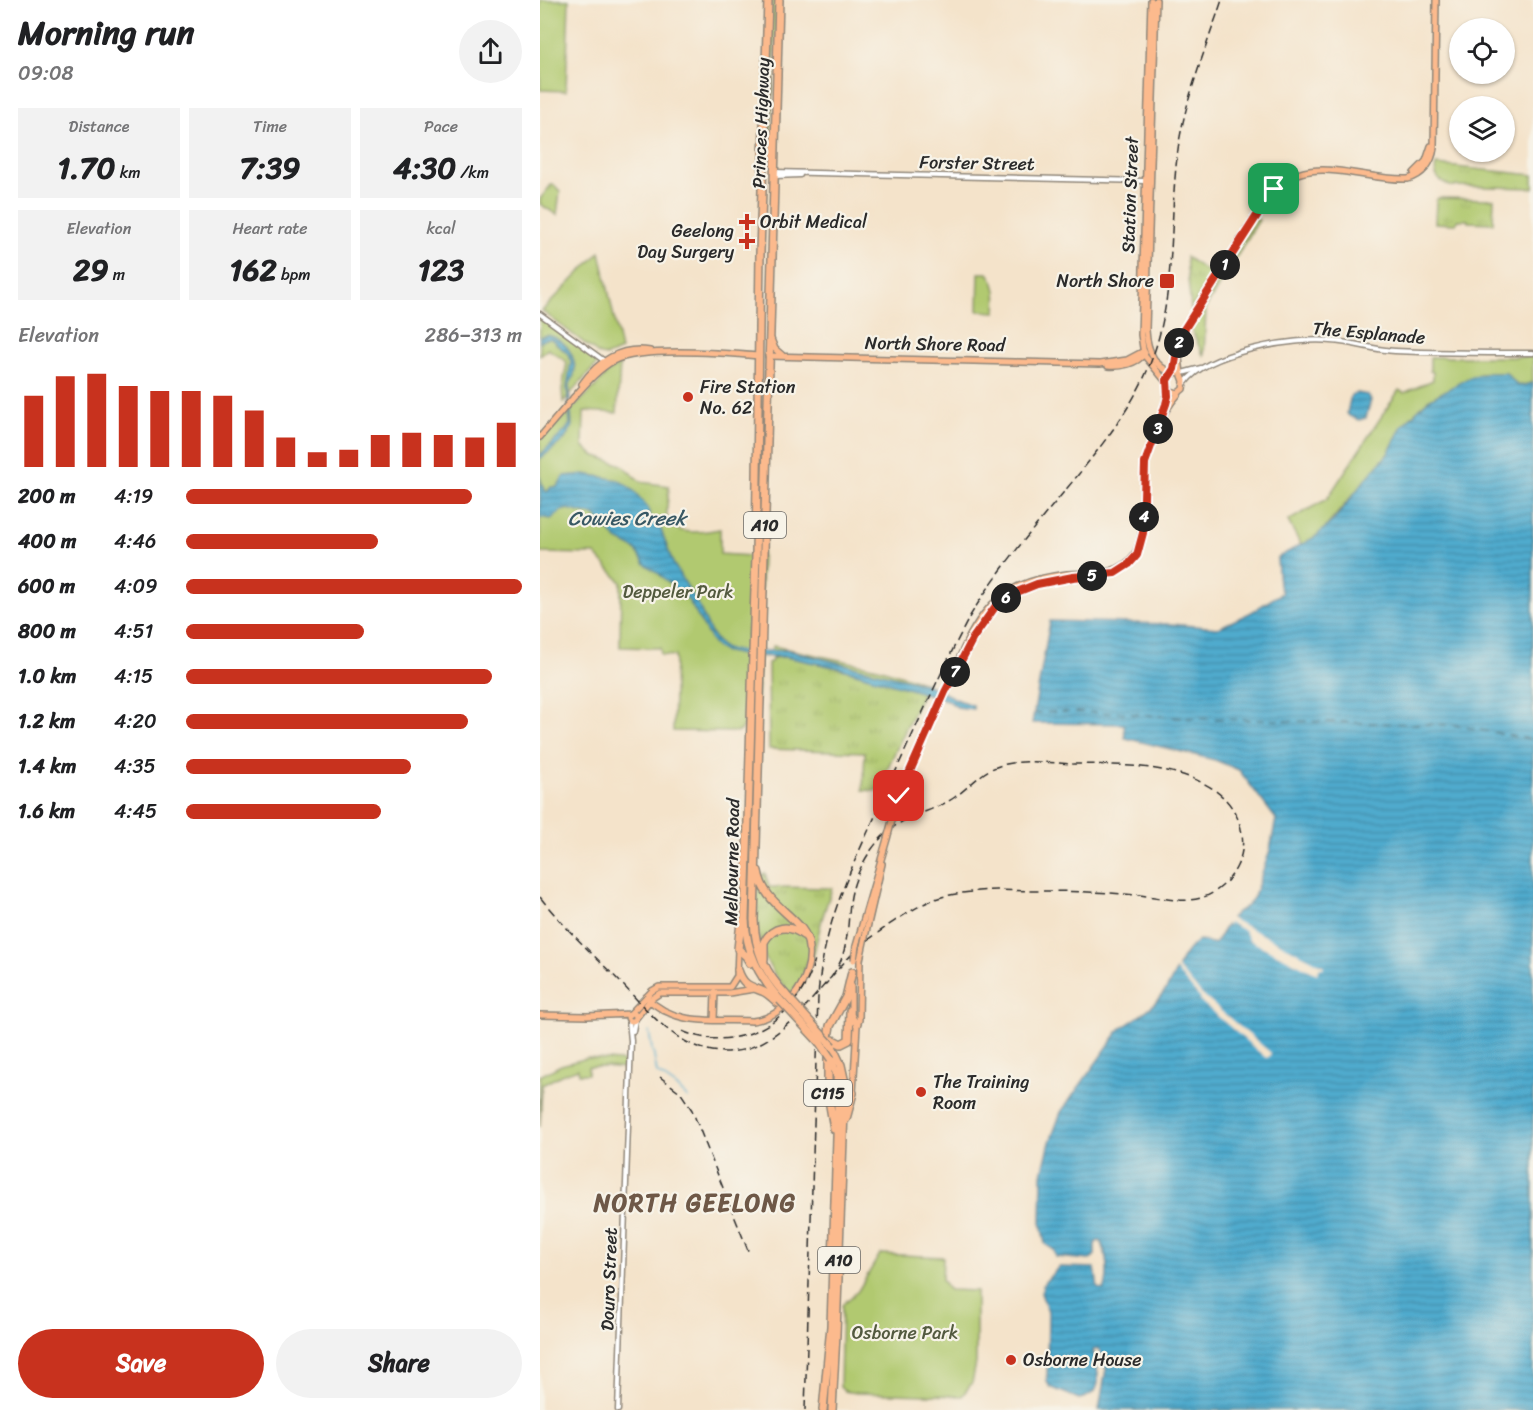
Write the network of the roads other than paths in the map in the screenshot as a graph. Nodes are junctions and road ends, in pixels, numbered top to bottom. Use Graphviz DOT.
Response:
graph roads {
  1 [pos="768,0"];
  2 [pos="779,0"];
  3 [pos="1151,0"];
  4 [pos="1156,0"];
  5 [pos="1436,0"];
  6 [pos="768,170"];
  7 [pos="1148,182"];
  8 [pos="1202,302"];
  9 [pos="540,314"];
  10 [pos="769,333"];
  11 [pos="1145,352"];
  12 [pos="1533,353"];
  13 [pos="756,355"];
  14 [pos="768,356"];
  15 [pos="784,356"];
  16 [pos="605,362"];
  17 [pos="1207,367"];
  18 [pos="1173,373"];
  19 [pos="1182,373"];
  20 [pos="1184,384"];
  21 [pos="1168,386"];
  22 [pos="1179,393"];
  23 [pos="1160,423"];
  24 [pos="540,437"];
  25 [pos="765,521"];
  26 [pos="756,554"];
  27 [pos="747,828"];
  28 [pos="756,828"];
  29 [pos="887,839"];
  30 [pos="756,845"];
  31 [pos="745,899"];
  32 [pos="809,948"];
  33 [pos="738,949"];
  34 [pos="857,960"];
  35 [pos="738,970"];
  36 [pos="852,972"];
  37 [pos="769,975"];
  38 [pos="754,989"];
  39 [pos="715,991"];
  40 [pos="648,998"];
  41 [pos="780,998"];
  42 [pos="855,1003"];
  43 [pos="840,1009"];
  44 [pos="850,1011"];
  45 [pos="540,1015"];
  46 [pos="632,1017"];
  47 [pos="714,1020"];
  48 [pos="857,1026"];
  49 [pos="832,1043"];
  50 [pos="854,1093"];
  51 [pos="843,1132"];
  52 [pos="836,1153"];
  53 [pos="839,1164"];
  54 [pos="618,1410"];
  55 [pos="823,1410"];
  56 [pos="832,1410"];
  1 -- 6 [label="highway, Princes Highway / A10"];
  2 -- 6 [label="highway, Princes Highway"];
  3 -- 7 [label="main road, Station Street"];
  4 -- 7 [label="main road, Station Street"];
  5 -- 8 [label="main road, C115"];
  6 -- 7 [label="street, Forster Street"];
  6 -- 10 [label="highway, Princes Highway / A10"];
  6 -- 13 [label="highway, Princes Highway / A10"];
  7 -- 11 [label="main road, Station Street"];
  8 -- 18 [label="main road, C115"];
  8 -- 19 [label="main road, C115"];
  9 -- 16 [label="street"];
  10 -- 14 [label="highway, Princes Highway / A10"];
  10 -- 15 [label="main road"];
  11 -- 15 [label="main road, North Shore Road"];
  11 -- 18 [label="main road"];
  11 -- 21 [label="main road"];
  12 -- 17 [label="street, The Esplanade"];
  13 -- 14 [label="highway"];
  13 -- 16 [label="main road"];
  13 -- 26 [label="highway, Melbourne Road / A10"];
  14 -- 15 [label="main road, North Shore Road"];
  14 -- 25 [label="highway, Melbourne Road / A10"];
  16 -- 24 [label="main road"];
  17 -- 19 [label="street, The Esplanade"];
  17 -- 20 [label="street, The Esplanade"];
  18 -- 19 [label="main road"];
  18 -- 21 [label="main road, C115"];
  19 -- 20 [label="main road, C115"];
  20 -- 22 [label="main road, C115"];
  21 -- 22 [label="main road"];
  21 -- 23 [label="main road, C115"];
  22 -- 23 [label="main road, C115"];
  23 -- 29 [label="main road, C115, bridge"];
  25 -- 26 [label="highway"];
  25 -- 28 [label="highway, Melbourne Road / A10"];
  26 -- 27 [label="highway, Melbourne Road / A10"];
  27 -- 28 [label="highway"];
  27 -- 31 [label="highway, Melbourne Road / A10"];
  28 -- 30 [label="highway, Melbourne Road / A10"];
  29 -- 34 [label="main road, C115, bridge"];
  29 -- 34 [label="main road, C115, bridge"];
  30 -- 32 [label="highway"];
  30 -- 37 [label="highway, Melbourne Road / A10"];
  31 -- 33 [label="highway"];
  31 -- 41 [label="highway, Melbourne Road / A10"];
  32 -- 37 [label="highway"];
  32 -- 47 [label="main road"];
  33 -- 35 [label="main road"];
  33 -- 41 [label="highway"];
  34 -- 36 [label="main road, C115"];
  34 -- 42 [label="main road, C115"];
  35 -- 38 [label="highway"];
  35 -- 39 [label="main road"];
  36 -- 42 [label="main road, C115"];
  36 -- 43 [label="highway, C115"];
  37 -- 41 [label="highway, Melbourne Road / A10"];
  38 -- 39 [label="main road"];
  38 -- 41 [label="highway"];
  39 -- 40 [label="main road"];
  39 -- 47 [label="main road"];
  40 -- 46 [label="main road"];
  40 -- 47 [label="main road"];
  41 -- 49 [label="highway, Melbourne Road / A10, bridge"];
  41 -- 52 [label="highway, A10, bridge"];
  42 -- 43 [label="highway"];
  42 -- 44 [label="main road, C115"];
  42 -- 48 [label="main road, C115"];
  43 -- 52 [label="highway, C115"];
  44 -- 48 [label="main road"];
  44 -- 49 [label="highway, C115"];
  45 -- 46 [label="main road"];
  46 -- 54 [label="street, Douro Street"];
  48 -- 50 [label="main road, C115"];
  49 -- 51 [label="highway, A10"];
  50 -- 51 [label="highway, C115"];
  51 -- 53 [label="highway, A10"];
  52 -- 53 [label="highway, A10"];
  53 -- 55 [label="highway, A10"];
  53 -- 56 [label="highway, A10"];
}
